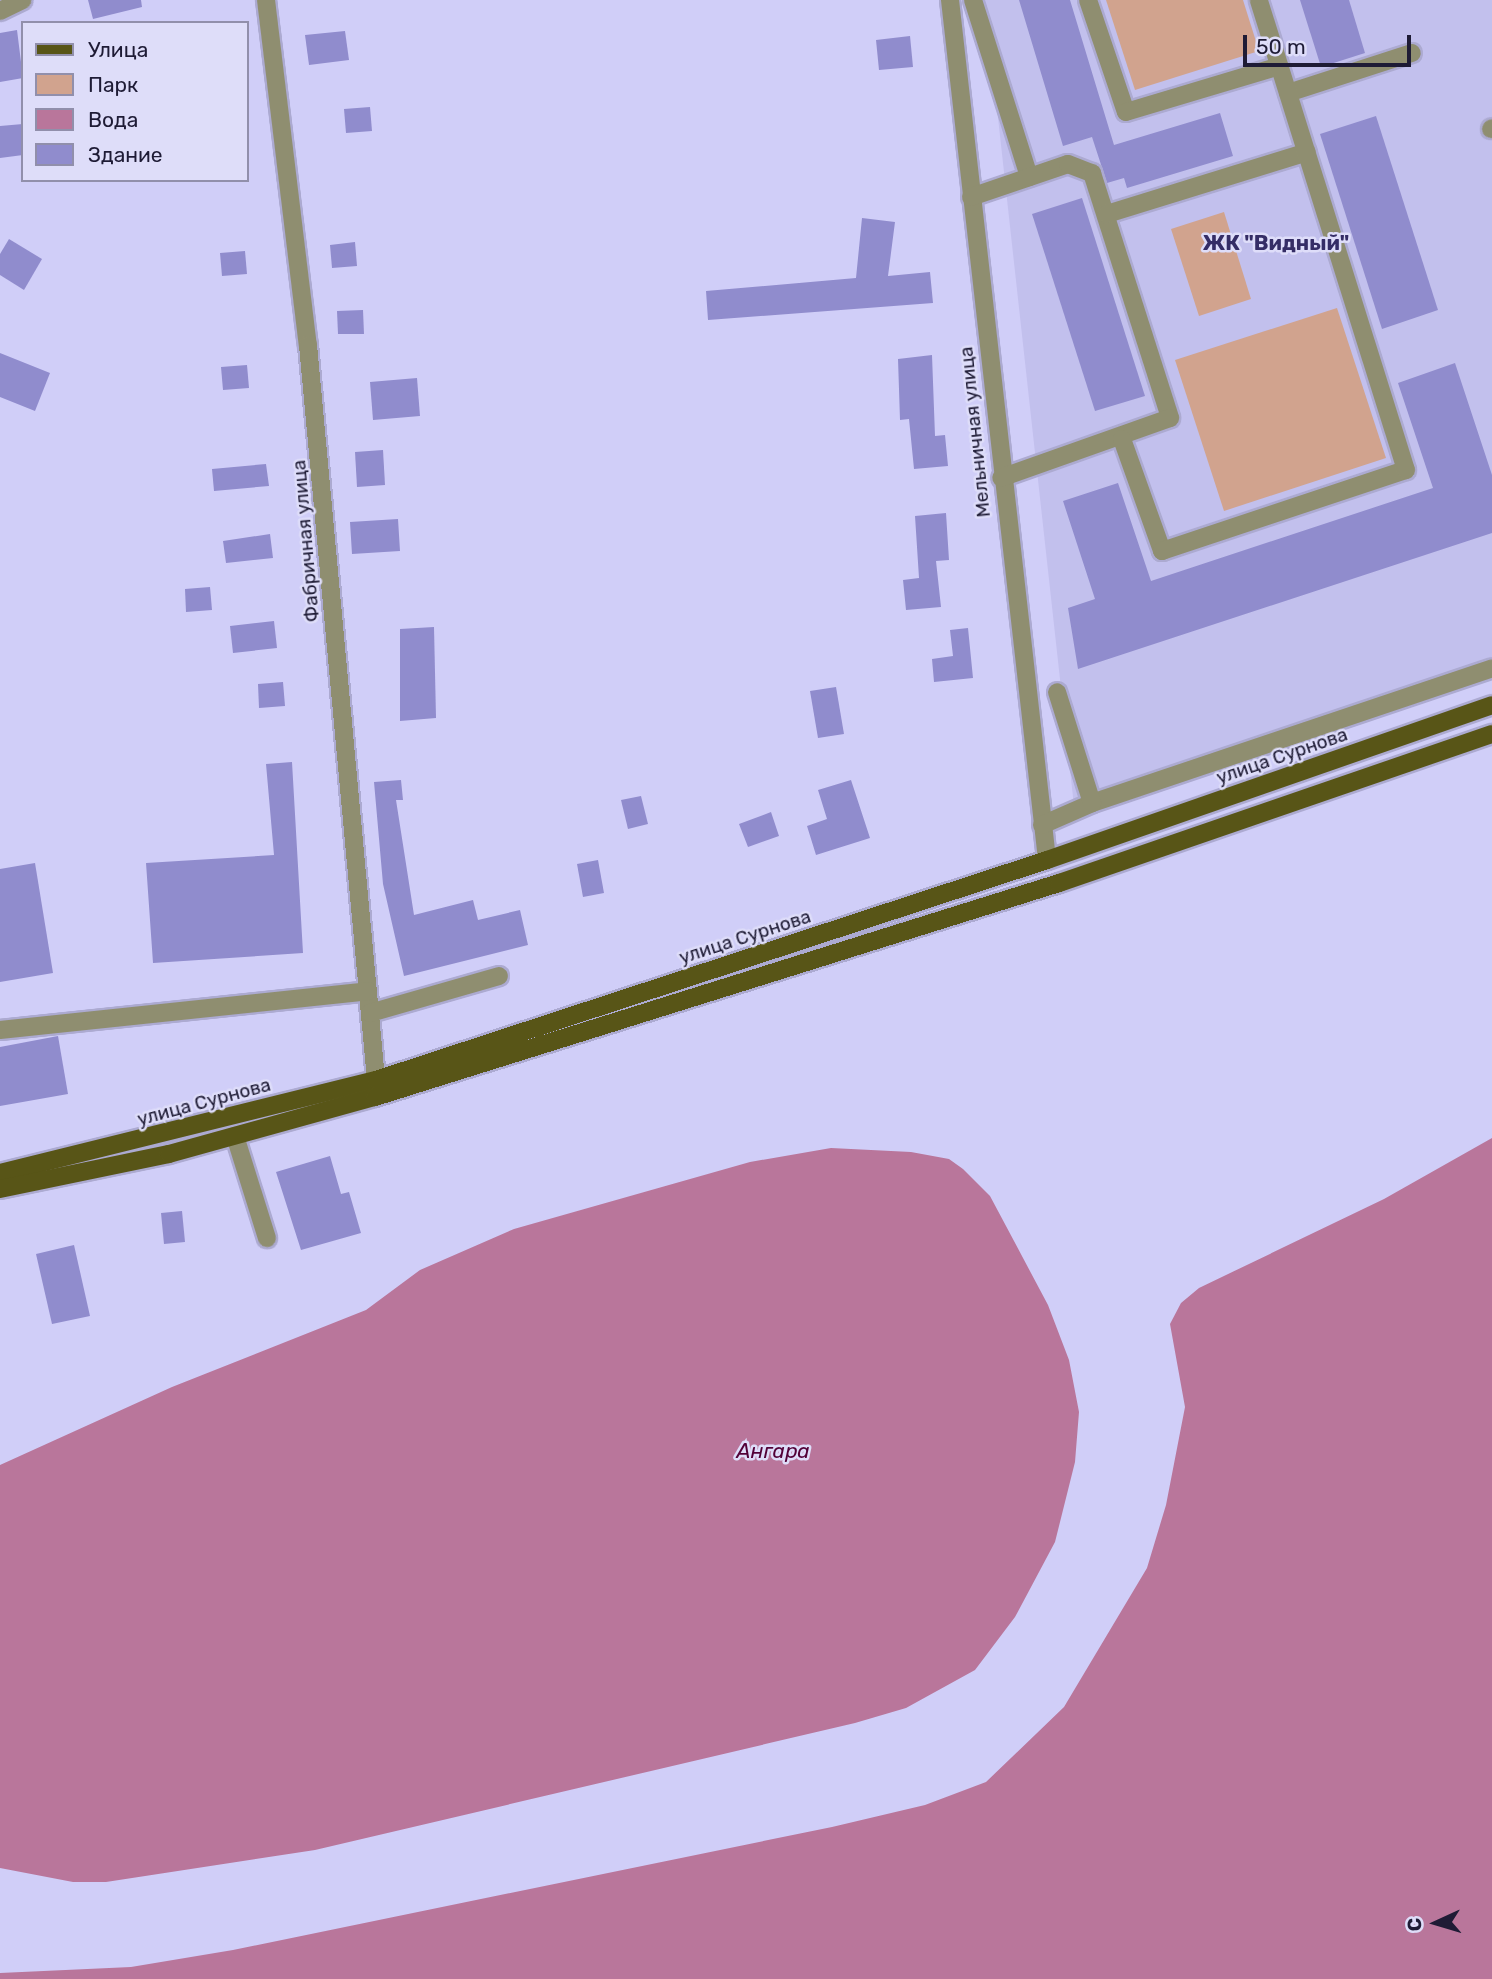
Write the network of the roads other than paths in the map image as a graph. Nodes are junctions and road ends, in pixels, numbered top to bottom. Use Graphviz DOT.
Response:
graph roads {
  1 [pos="23,0"];
  2 [pos="266,0"];
  3 [pos="950,0"];
  4 [pos="973,0"];
  5 [pos="1088,0"];
  6 [pos="1259,0"];
  7 [pos="0,10"];
  8 [pos="1412,53"];
  9 [pos="1279,66"];
  10 [pos="1288,93"];
  11 [pos="1307,152"];
  12 [pos="1029,177"];
  13 [pos="971,197"];
  14 [pos="1107,214"];
  15 [pos="1122,439"];
  16 [pos="1001,478"];
  17 [pos="1492,668"];
  18 [pos="1057,692"];
  19 [pos="1492,705"];
  20 [pos="1492,734"];
  21 [pos="1091,803"];
  22 [pos="1042,825"];
  23 [pos="1047,860"];
  24 [pos="499,976"];
  25 [pos="368,991"];
  26 [pos="370,1013"];
  27 [pos="0,1030"];
  28 [pos="376,1080"];
  29 [pos="235,1136"];
  30 [pos="0,1173"];
  31 [pos="0,1189"];
  32 [pos="268,1238"];
  1 -- 7 [label="street"];
  2 -- 25 [label="street, Фабричная улица"];
  3 -- 13 [label="street, Мельничная улица"];
  4 -- 12 [label="street"];
  5 -- 9 [label="street"];
  6 -- 9 [label="street"];
  8 -- 10 [label="street"];
  9 -- 10 [label="street"];
  10 -- 11 [label="street"];
  11 -- 14 [label="street"];
  11 -- 15 [label="street"];
  12 -- 13 [label="street"];
  12 -- 14 [label="street"];
  13 -- 16 [label="street, Мельничная улица"];
  14 -- 15 [label="street"];
  15 -- 16 [label="street"];
  16 -- 22 [label="street, Мельничная улица"];
  17 -- 21 [label="street"];
  18 -- 21 [label="street"];
  19 -- 23 [label="main road, улица Сурнова"];
  20 -- 29 [label="main road, улица Сурнова"];
  21 -- 22 [label="street"];
  22 -- 23 [label="street, Мельничная улица"];
  23 -- 28 [label="main road, улица Сурнова"];
  24 -- 26 [label="street"];
  25 -- 26 [label="street, Фабричная улица"];
  25 -- 27 [label="street"];
  26 -- 28 [label="street, Фабричная улица"];
  28 -- 30 [label="main road, улица Сурнова"];
  29 -- 31 [label="main road, улица Сурнова"];
  29 -- 32 [label="street"];
}
